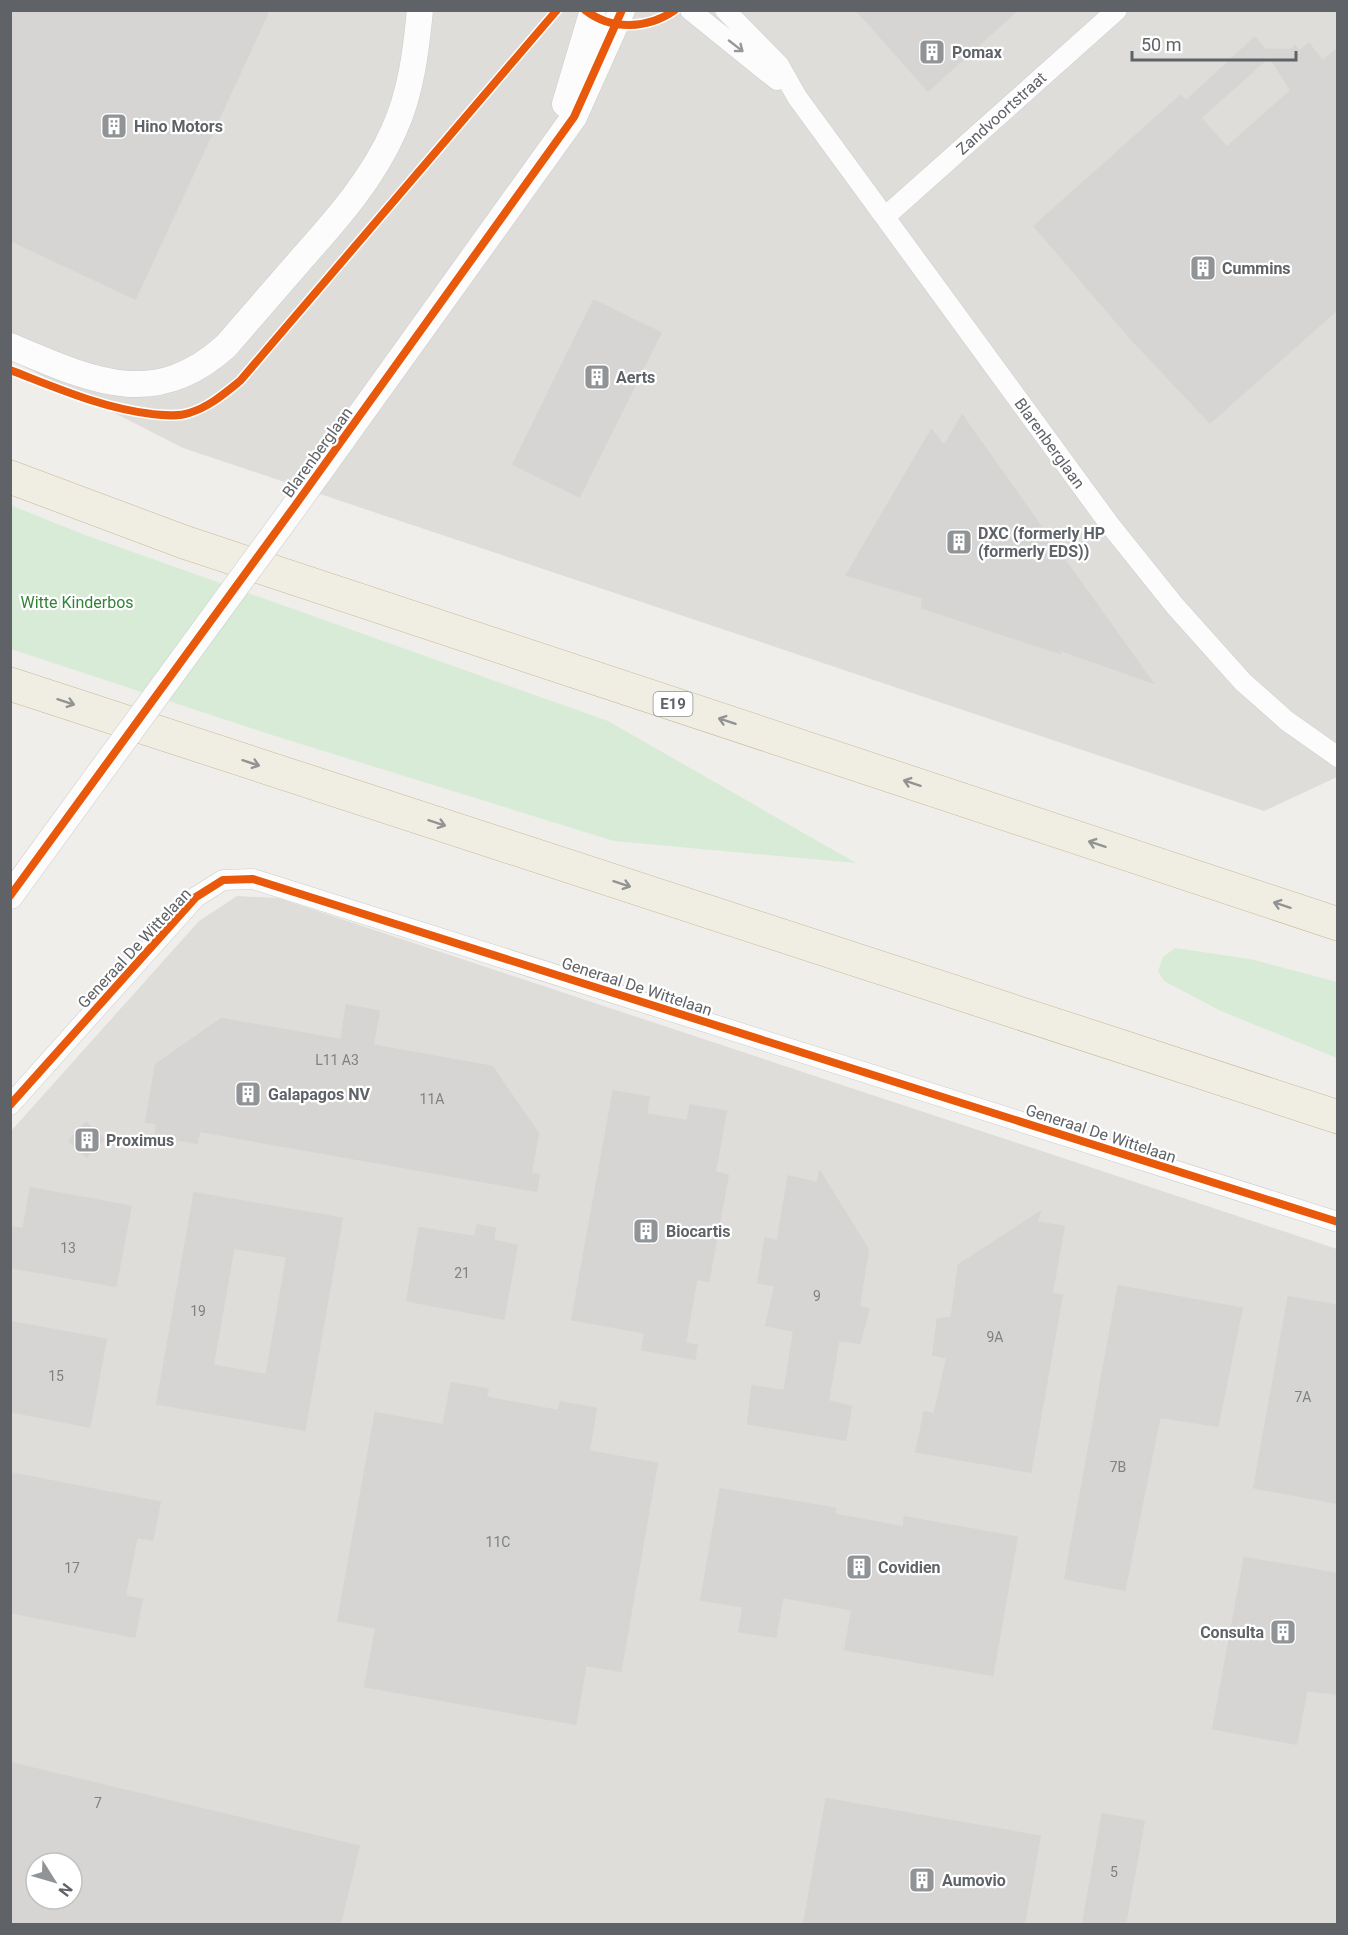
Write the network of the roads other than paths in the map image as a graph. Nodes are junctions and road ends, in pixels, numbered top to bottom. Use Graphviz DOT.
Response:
graph roads {
  1 [pos="420,10"];
  2 [pos="593,10"];
  3 [pos="622,10"];
  4 [pos="690,10"];
  5 [pos="725,10"];
  6 [pos="1117,10"];
  7 [pos="798,97"];
  8 [pos="546,155"];
  9 [pos="886,216"];
  10 [pos="10,346"];
  11 [pos="10,477"];
  12 [pos="10,684"];
  13 [pos="1338,758"];
  14 [pos="10,896"];
  15 [pos="1338,924"];
  16 [pos="10,1105"];
  17 [pos="1338,1117"];
  18 [pos="1338,1222"];
  1 -- 10 [label="street"];
  2 -- 8 [label="street, Blarenberglaan"];
  3 -- 8 [label="street, Blarenberglaan"];
  4 -- 7 [label="street, Blarenberglaan, one-way"];
  5 -- 7 [label="street, Blarenberglaan"];
  6 -- 9 [label="street, Zandvoortstraat"];
  7 -- 9 [label="street, Blarenberglaan"];
  8 -- 14 [label="street, Blarenberglaan, bridge"];
  9 -- 13 [label="street, Blarenberglaan"];
  15 -- 11 [label="highway, E19, one-way"];
  12 -- 17 [label="highway, one-way"];
  16 -- 18 [label="street, Generaal De Wittelaan"];
}
